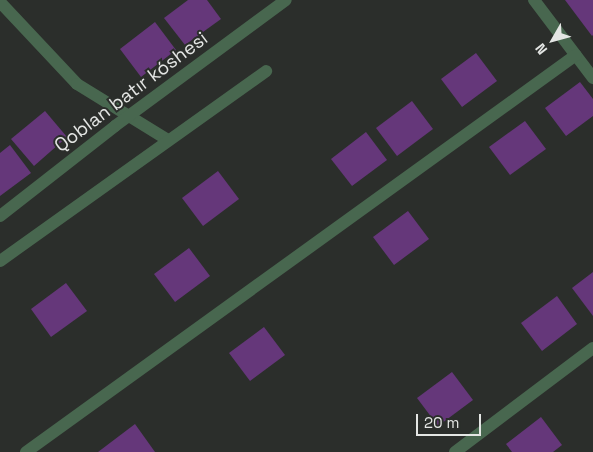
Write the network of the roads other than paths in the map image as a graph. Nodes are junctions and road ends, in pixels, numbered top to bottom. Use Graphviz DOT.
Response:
graph roads {
  1 [pos="286,0"];
  2 [pos="534,0"];
  3 [pos="0,2"];
  4 [pos="576,55"];
  5 [pos="266,71"];
  6 [pos="593,78"];
  7 [pos="130,115"];
  8 [pos="168,140"];
  9 [pos="0,216"];
  10 [pos="0,261"];
  11 [pos="593,348"];
  12 [pos="26,452"];
  13 [pos="455,452"];
  1 -- 7 [label="street, Qoblan batır kóshesi"];
  2 -- 4 [label="street"];
  3 -- 7 [label="street"];
  4 -- 6 [label="street"];
  4 -- 12 [label="street"];
  5 -- 8 [label="street"];
  7 -- 8 [label="street"];
  7 -- 9 [label="street, Qoblan batır kóshesi"];
  8 -- 10 [label="street"];
  11 -- 13 [label="street"];
}
